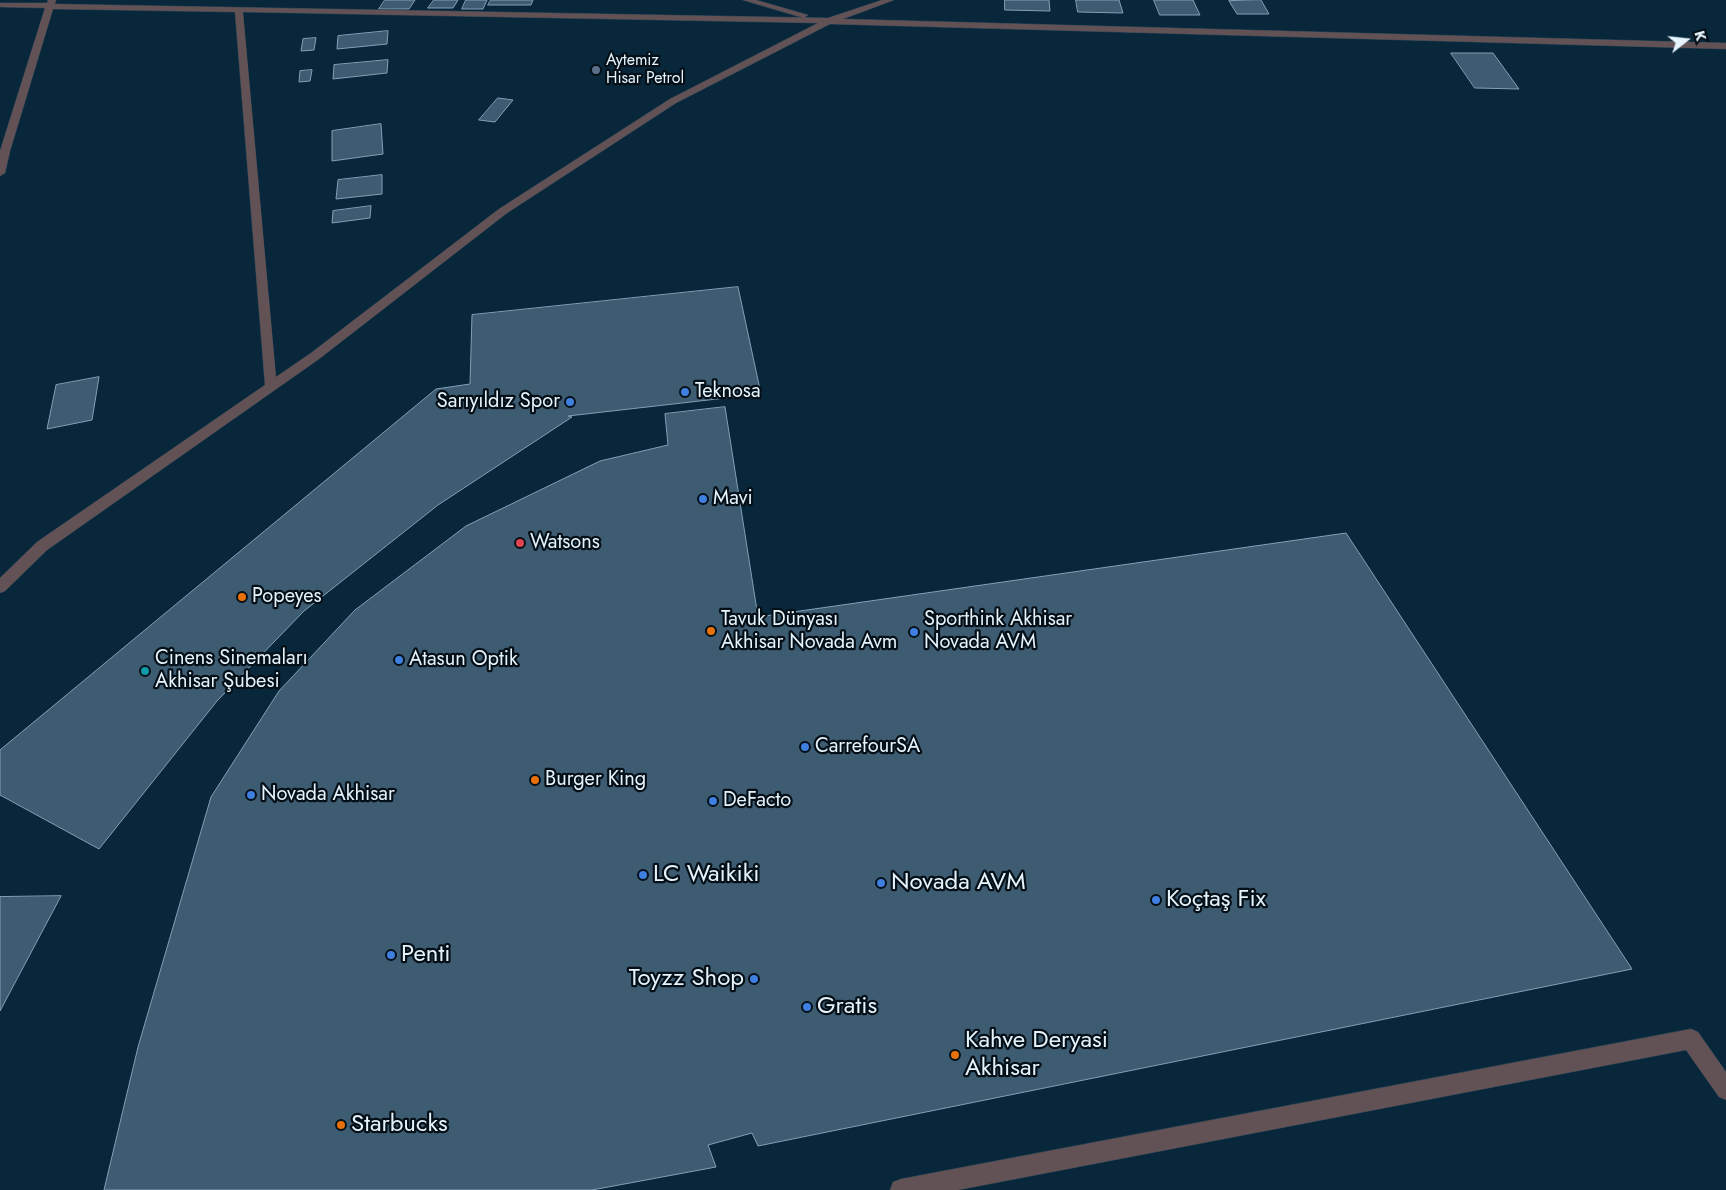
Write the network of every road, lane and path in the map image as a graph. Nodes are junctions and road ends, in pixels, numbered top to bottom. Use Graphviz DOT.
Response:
graph roads {
  1 [pos="747,0"];
  2 [pos="890,0"];
  3 [pos="52,2"];
  4 [pos="0,5"];
  5 [pos="239,9"];
  6 [pos="829,21"];
  7 [pos="1726,46"];
  8 [pos="0,174"];
  9 [pos="271,387"];
  10 [pos="0,587"];
  11 [pos="1726,1090"];
  12 [pos="901,1190"];
  1 -- 6 [label="street"];
  2 -- 6 [label="street"];
  3 -- 4 [label="street"];
  3 -- 5 [label="street"];
  3 -- 8 [label="street"];
  5 -- 6 [label="street"];
  5 -- 9 [label="street"];
  6 -- 7 [label="street"];
  6 -- 9 [label="street"];
  9 -- 10 [label="street"];
  11 -- 12 [label="street"];
}
